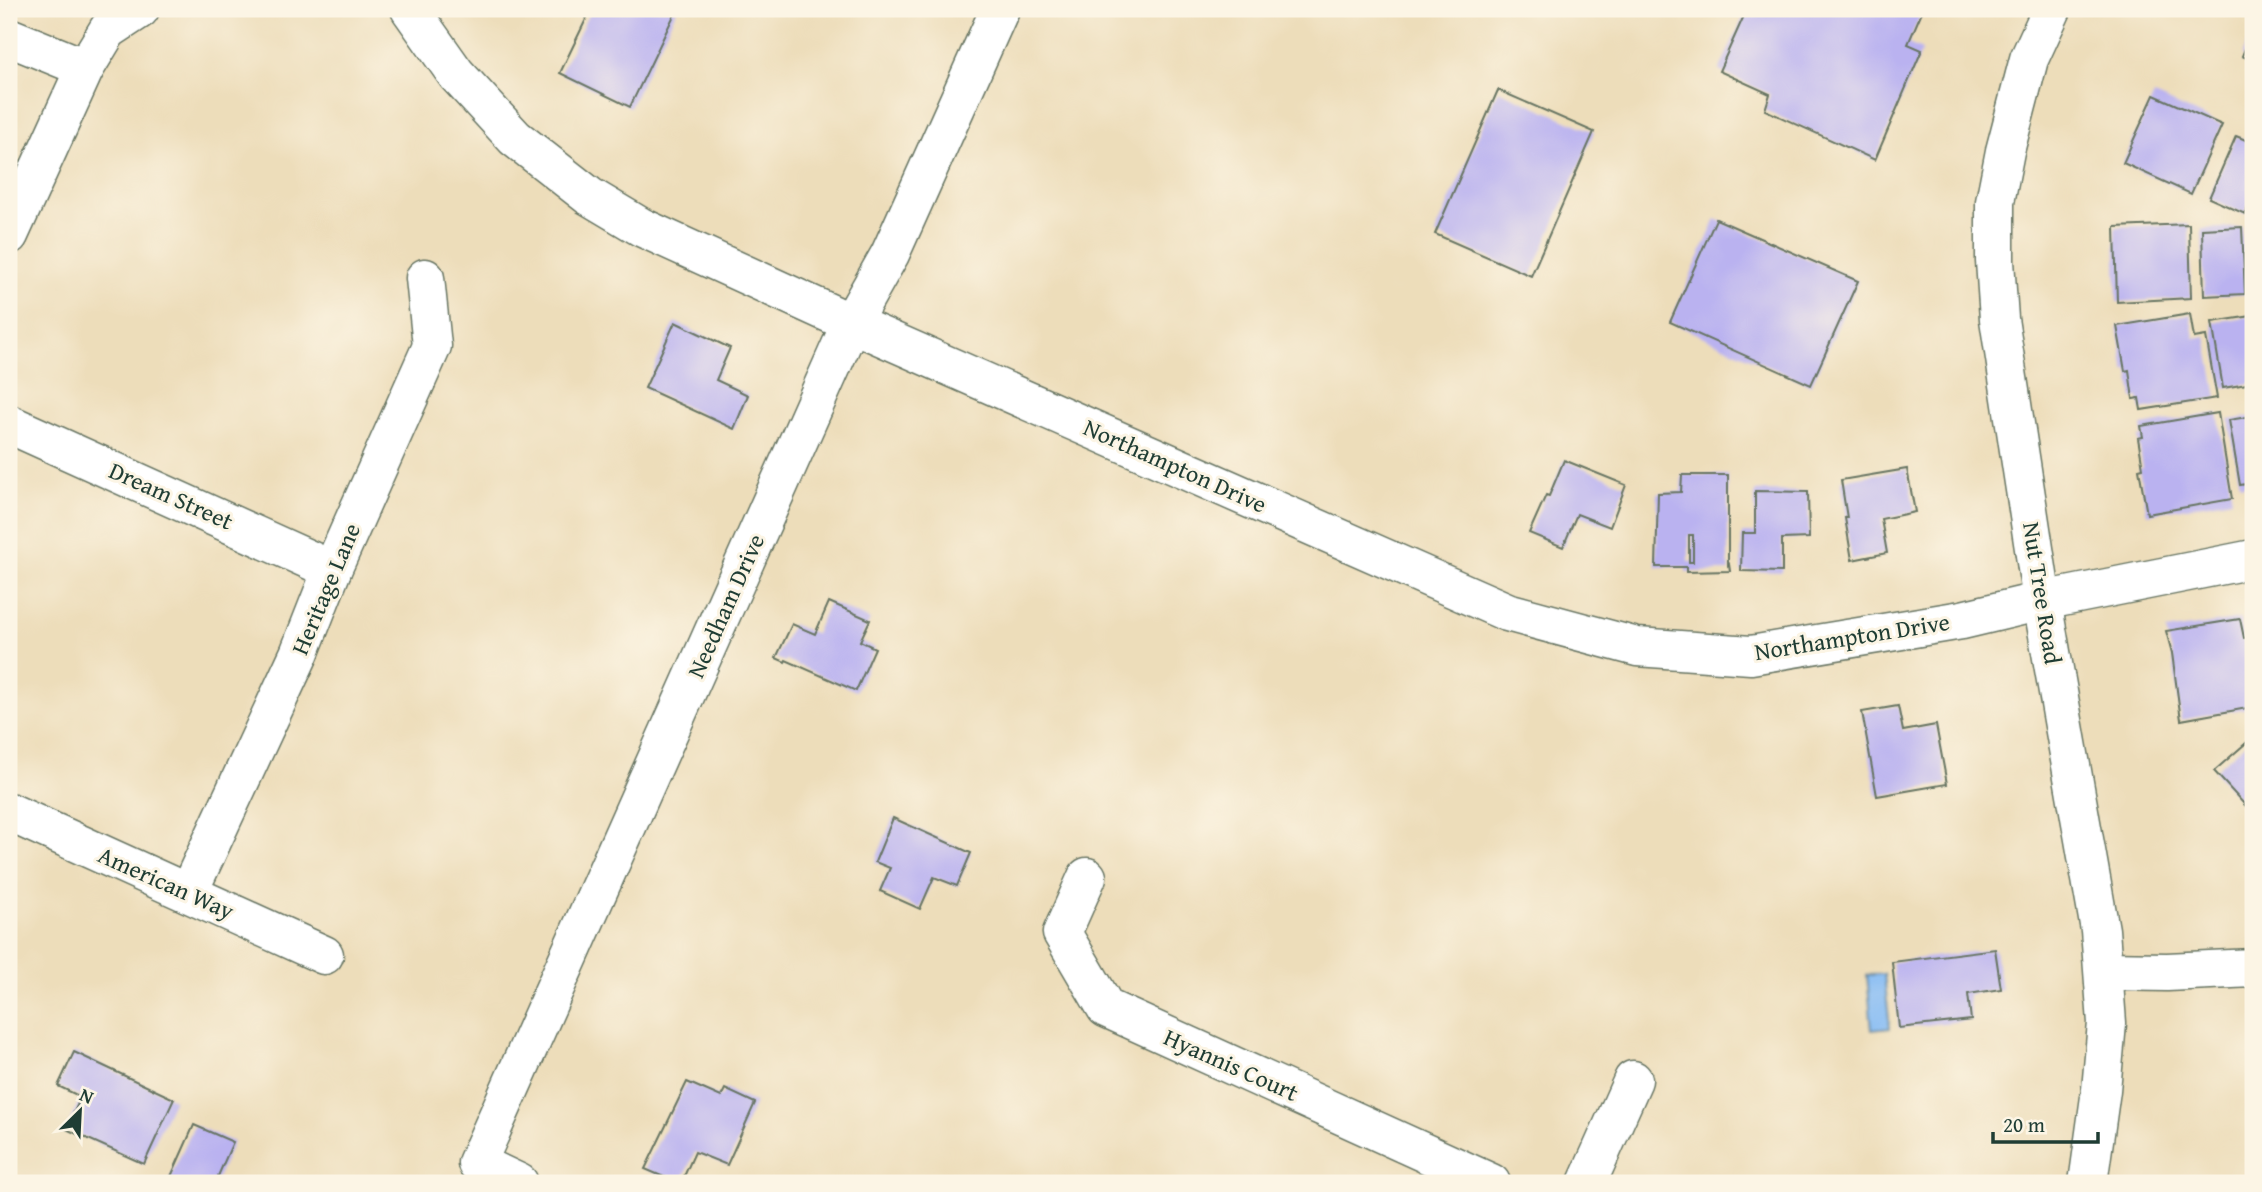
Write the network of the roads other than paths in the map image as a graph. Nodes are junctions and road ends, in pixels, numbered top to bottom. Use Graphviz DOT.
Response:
graph roads {
  1 [pos="140,9"];
  2 [pos="410,9"];
  3 [pos="1000,9"];
  4 [pos="2052,9"];
  5 [pos="9,37"];
  6 [pos="85,68"];
  7 [pos="9,235"];
  8 [pos="425,278"];
  9 [pos="851,323"];
  10 [pos="9,424"];
  11 [pos="2253,559"];
  12 [pos="332,570"];
  13 [pos="2042,601"];
  14 [pos="9,812"];
  15 [pos="1087,877"];
  16 [pos="188,893"];
  17 [pos="324,955"];
  18 [pos="2253,968"];
  19 [pos="2104,971"];
  20 [pos="1633,1080"];
  21 [pos="520,1183"];
  22 [pos="1491,1183"];
  23 [pos="1587,1183"];
  24 [pos="2088,1183"];
  1 -- 6 [label="street"];
  2 -- 9 [label="street, Northampton Drive"];
  3 -- 9 [label="street, Needham Drive"];
  4 -- 13 [label="street, Nut Tree Road"];
  5 -- 6 [label="street"];
  6 -- 7 [label="street"];
  8 -- 12 [label="street, Heritage Lane"];
  9 -- 13 [label="street, Northampton Drive"];
  9 -- 21 [label="street, Needham Drive"];
  10 -- 12 [label="street, Dream Street"];
  11 -- 13 [label="street, Northampton Drive"];
  12 -- 16 [label="street, Heritage Lane"];
  13 -- 19 [label="street, Nut Tree Road"];
  14 -- 16 [label="street, American Way"];
  15 -- 22 [label="street, Hyannis Court"];
  16 -- 17 [label="street, American Way"];
  18 -- 19 [label="street"];
  19 -- 24 [label="street, Nut Tree Road"];
  20 -- 23 [label="street"];
}
